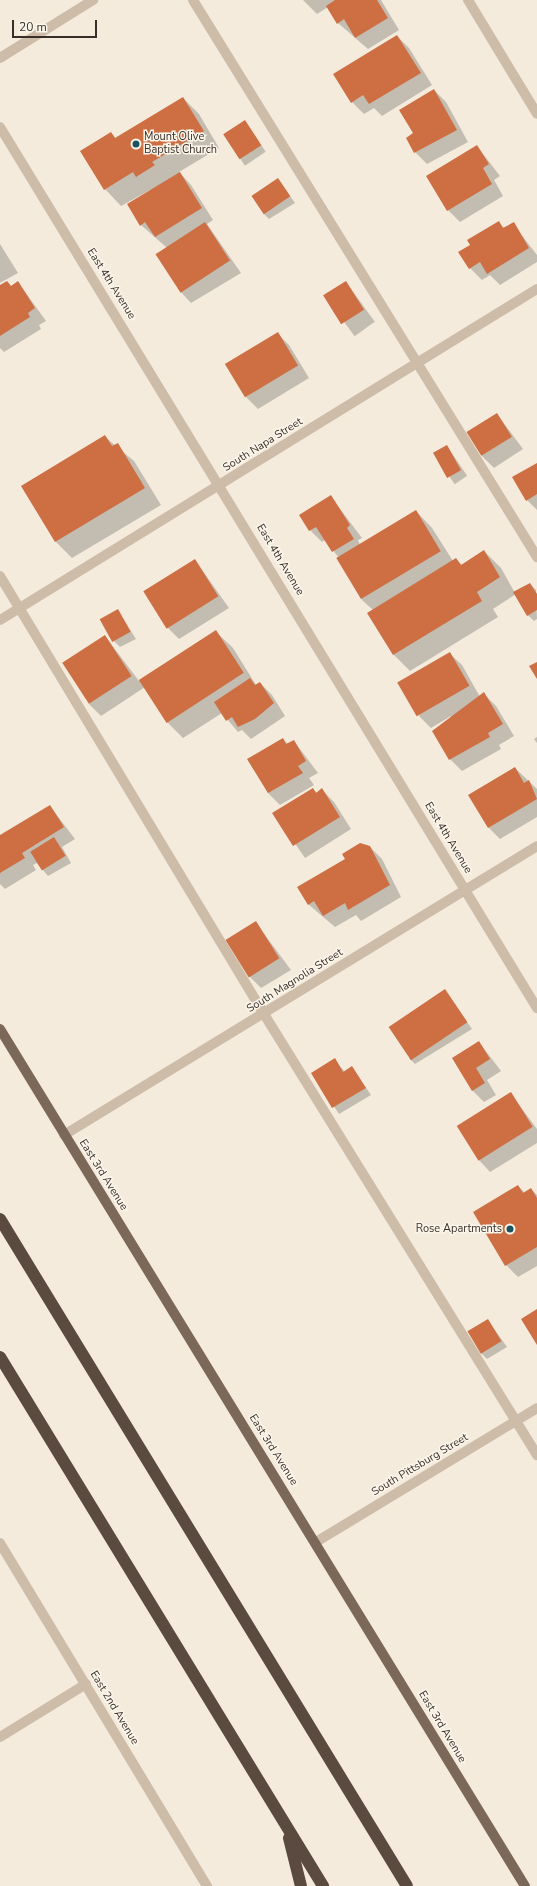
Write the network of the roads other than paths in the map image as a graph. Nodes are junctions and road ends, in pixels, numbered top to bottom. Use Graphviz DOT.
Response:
graph roads {
  1 [pos="93,0"];
  2 [pos="193,0"];
  3 [pos="468,0"];
  4 [pos="0,58"];
  5 [pos="537,114"];
  6 [pos="0,127"];
  7 [pos="537,290"];
  8 [pos="419,363"];
  9 [pos="221,486"];
  10 [pos="537,558"];
  11 [pos="0,576"];
  12 [pos="20,608"];
  13 [pos="0,620"];
  14 [pos="537,846"];
  15 [pos="465,889"];
  16 [pos="537,1008"];
  17 [pos="264,1014"];
  18 [pos="0,1029"];
  19 [pos="64,1135"];
  20 [pos="0,1220"];
  21 [pos="0,1357"];
  22 [pos="537,1408"];
  23 [pos="516,1421"];
  24 [pos="537,1455"];
  25 [pos="316,1542"];
  26 [pos="0,1543"];
  27 [pos="86,1684"];
  28 [pos="0,1737"];
  29 [pos="286,1827"];
  30 [pos="207,1886"];
  31 [pos="301,1886"];
  32 [pos="323,1886"];
  33 [pos="407,1886"];
  34 [pos="525,1886"];
  1 -- 4 [label="street"];
  2 -- 8 [label="street"];
  3 -- 5 [label="street"];
  6 -- 9 [label="street, East 4th Avenue"];
  7 -- 8 [label="street, South Napa Street"];
  8 -- 9 [label="street, South Napa Street"];
  8 -- 10 [label="street"];
  9 -- 12 [label="street, South Napa Street"];
  9 -- 15 [label="street, East 4th Avenue"];
  11 -- 12 [label="street"];
  12 -- 13 [label="street, South Napa Street"];
  12 -- 17 [label="street"];
  14 -- 15 [label="street, South Magnolia Street"];
  15 -- 16 [label="street, East 4th Avenue"];
  15 -- 17 [label="street, South Magnolia Street"];
  17 -- 19 [label="street, South Magnolia Street"];
  17 -- 23 [label="street"];
  18 -- 19 [label="main road, East 3rd Avenue"];
  19 -- 25 [label="main road, East 3rd Avenue"];
  20 -- 33 [label="highway"];
  21 -- 29 [label="highway"];
  22 -- 23 [label="street, South Pittsburg Street"];
  23 -- 24 [label="street"];
  23 -- 25 [label="street, South Pittsburg Street"];
  25 -- 34 [label="main road, East 3rd Avenue"];
  26 -- 27 [label="street, East 2nd Avenue"];
  27 -- 28 [label="street"];
  27 -- 30 [label="street, East 2nd Avenue"];
  29 -- 31 [label="highway"];
  29 -- 32 [label="highway"];
}
